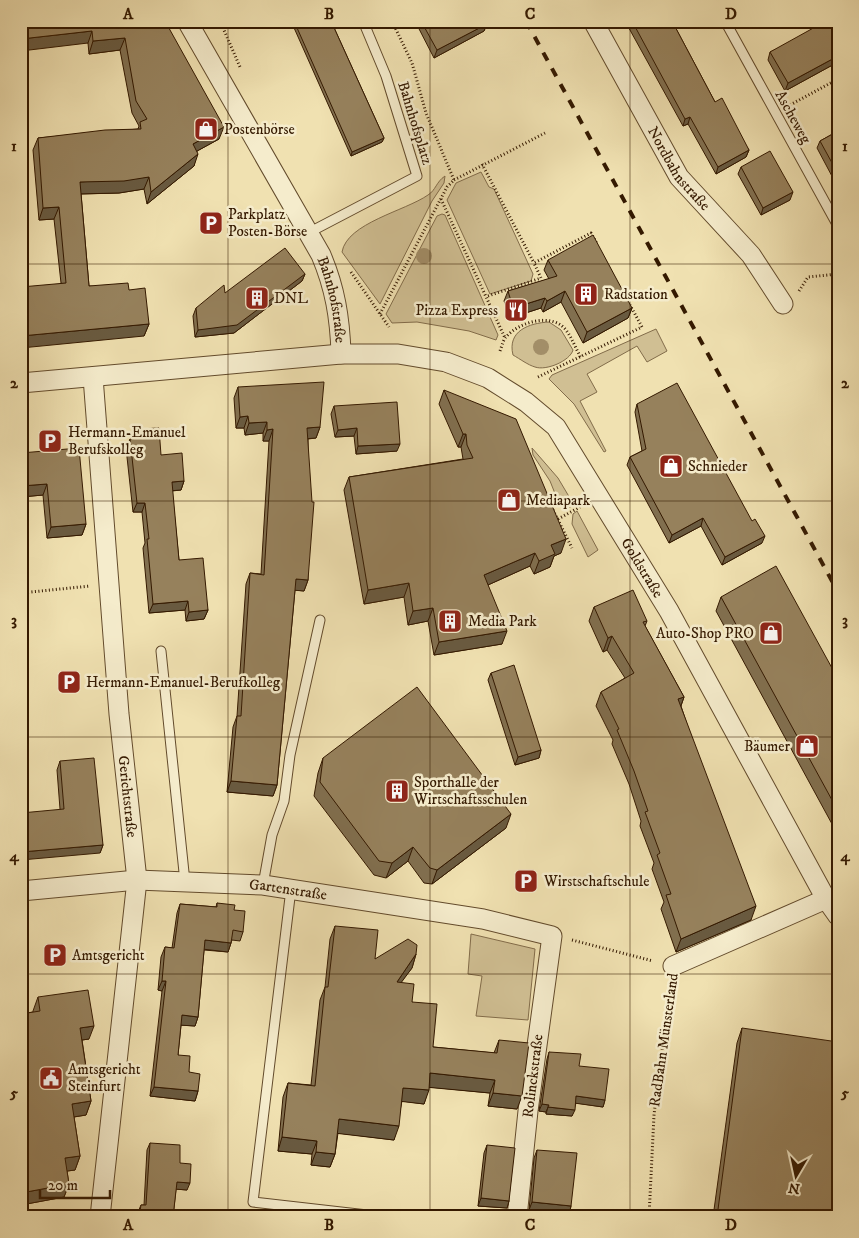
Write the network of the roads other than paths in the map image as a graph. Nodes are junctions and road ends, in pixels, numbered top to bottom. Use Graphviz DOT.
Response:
graph roads {
  1 [pos="187,21"];
  2 [pos="363,21"];
  3 [pos="593,21"];
  4 [pos="725,21"];
  5 [pos="838,226"];
  6 [pos="308,233"];
  7 [pos="783,304"];
  8 [pos="341,354"];
  9 [pos="93,377"];
  10 [pos="21,383"];
  11 [pos="320,620"];
  12 [pos="161,651"];
  13 [pos="137,880"];
  14 [pos="185,882"];
  15 [pos="263,885"];
  16 [pos="292,889"];
  17 [pos="21,891"];
  18 [pos="824,900"];
  19 [pos="838,916"];
  20 [pos="552,936"];
  21 [pos="673,966"];
  22 [pos="376,1216"];
  23 [pos="100,1217"];
  24 [pos="517,1217"];
  1 -- 6 [label="street, Bahnhofstraße"];
  2 -- 6 [label="lane, Bahnhofsplatz"];
  3 -- 7 [label="street, Nordbahnstraße"];
  4 -- 5 [label="lane, Ascheweg"];
  6 -- 8 [label="street, Bahnhofstraße"];
  8 -- 9 [label="street, Bahnhofstraße"];
  8 -- 18 [label="street, Goldstraße"];
  9 -- 10 [label="street, Bahnhofstraße"];
  9 -- 13 [label="street, Gerichtstraße"];
  11 -- 15 [label="lane"];
  12 -- 14 [label="lane"];
  13 -- 14 [label="street, Gartenstraße"];
  13 -- 17 [label="street, Gartenstraße"];
  13 -- 23 [label="street, Gerichtstraße"];
  14 -- 15 [label="street, Gartenstraße"];
  15 -- 16 [label="street, Gartenstraße"];
  16 -- 20 [label="street, Gartenstraße"];
  16 -- 22 [label="lane"];
  18 -- 19 [label="street, Goldstraße"];
  18 -- 21 [label="street, RadBahn Münsterland"];
  20 -- 24 [label="street, Rolinckstraße"];
}
